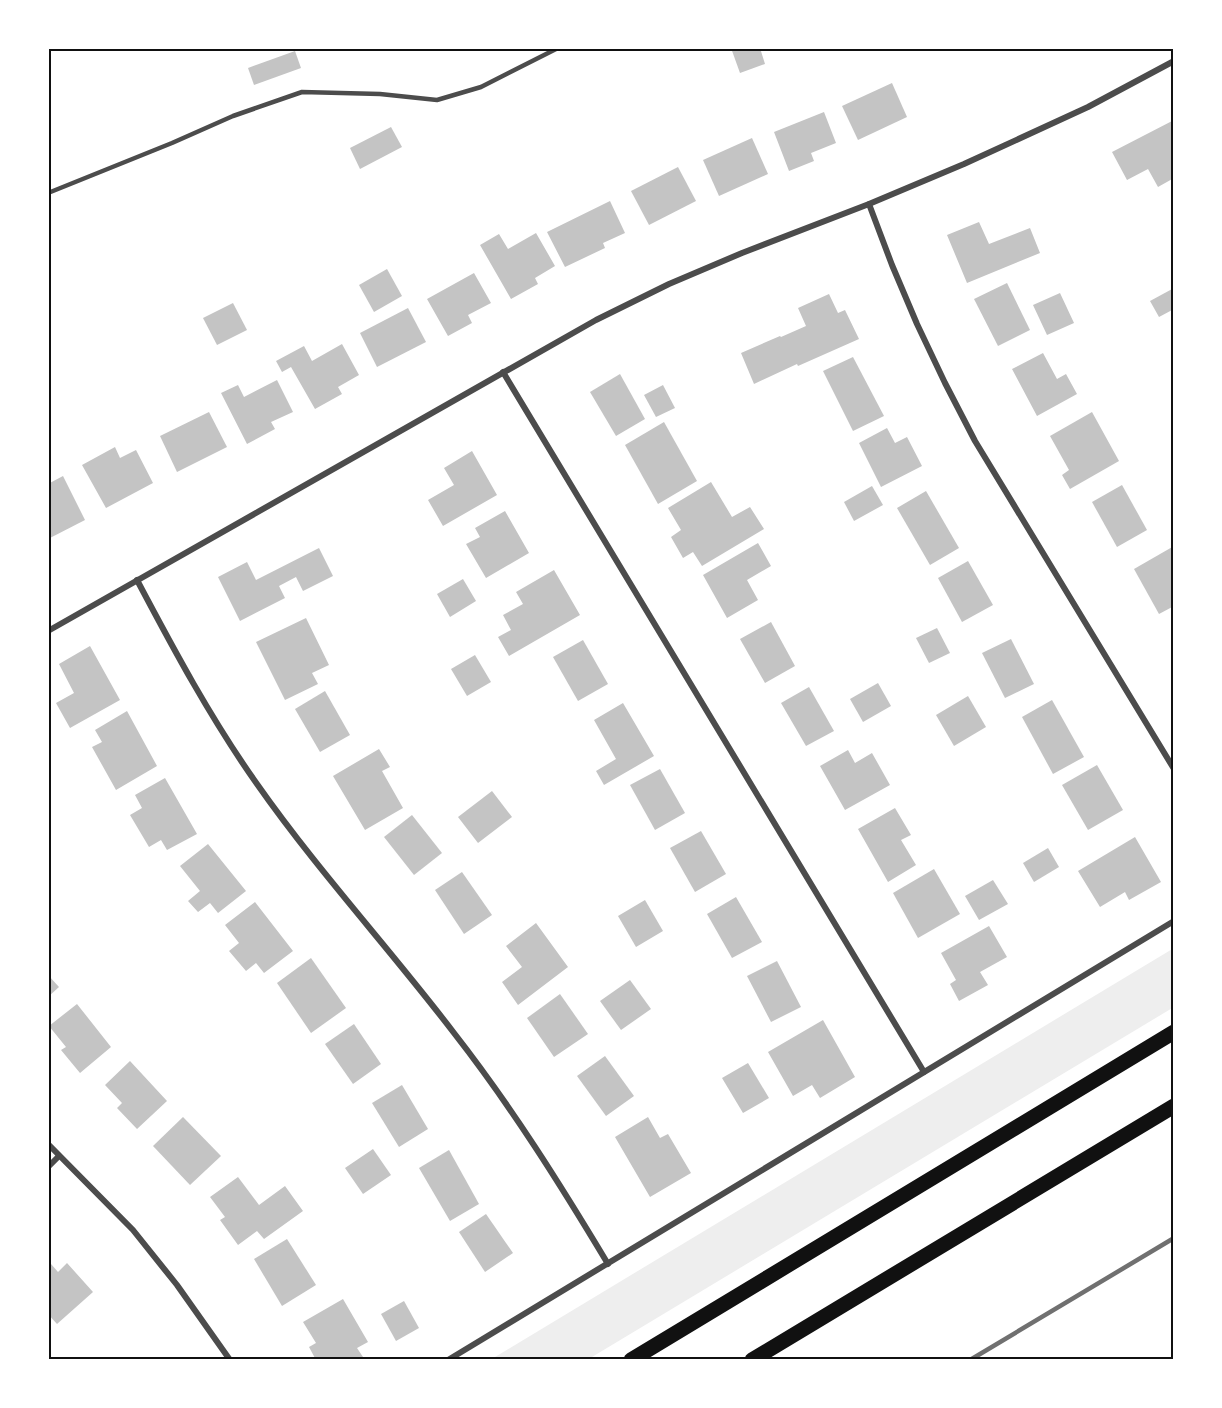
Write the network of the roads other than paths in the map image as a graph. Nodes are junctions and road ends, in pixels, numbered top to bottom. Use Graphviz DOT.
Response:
graph roads {
  1 [pos="558,48"];
  2 [pos="1174,61"];
  3 [pos="48,193"];
  4 [pos="869,204"];
  5 [pos="503,372"];
  6 [pos="137,580"];
  7 [pos="48,631"];
  8 [pos="1174,769"];
  9 [pos="1174,921"];
  10 [pos="1174,1032"];
  11 [pos="924,1072"];
  12 [pos="1174,1106"];
  13 [pos="48,1144"];
  14 [pos="59,1156"];
  15 [pos="48,1167"];
  16 [pos="608,1264"];
  17 [pos="230,1360"];
  18 [pos="448,1360"];
  19 [pos="631,1360"];
  20 [pos="752,1360"];
  1 -- 3 [label="lane"];
  2 -- 4 [label="street"];
  4 -- 5 [label="street"];
  4 -- 8 [label="street"];
  5 -- 6 [label="street"];
  5 -- 11 [label="street"];
  6 -- 7 [label="street"];
  6 -- 16 [label="street"];
  9 -- 11 [label="street"];
  10 -- 19 [label="main road"];
  11 -- 16 [label="street"];
  12 -- 20 [label="main road"];
  13 -- 14 [label="street"];
  14 -- 15 [label="street"];
  14 -- 17 [label="street"];
  16 -- 18 [label="street"];
}
